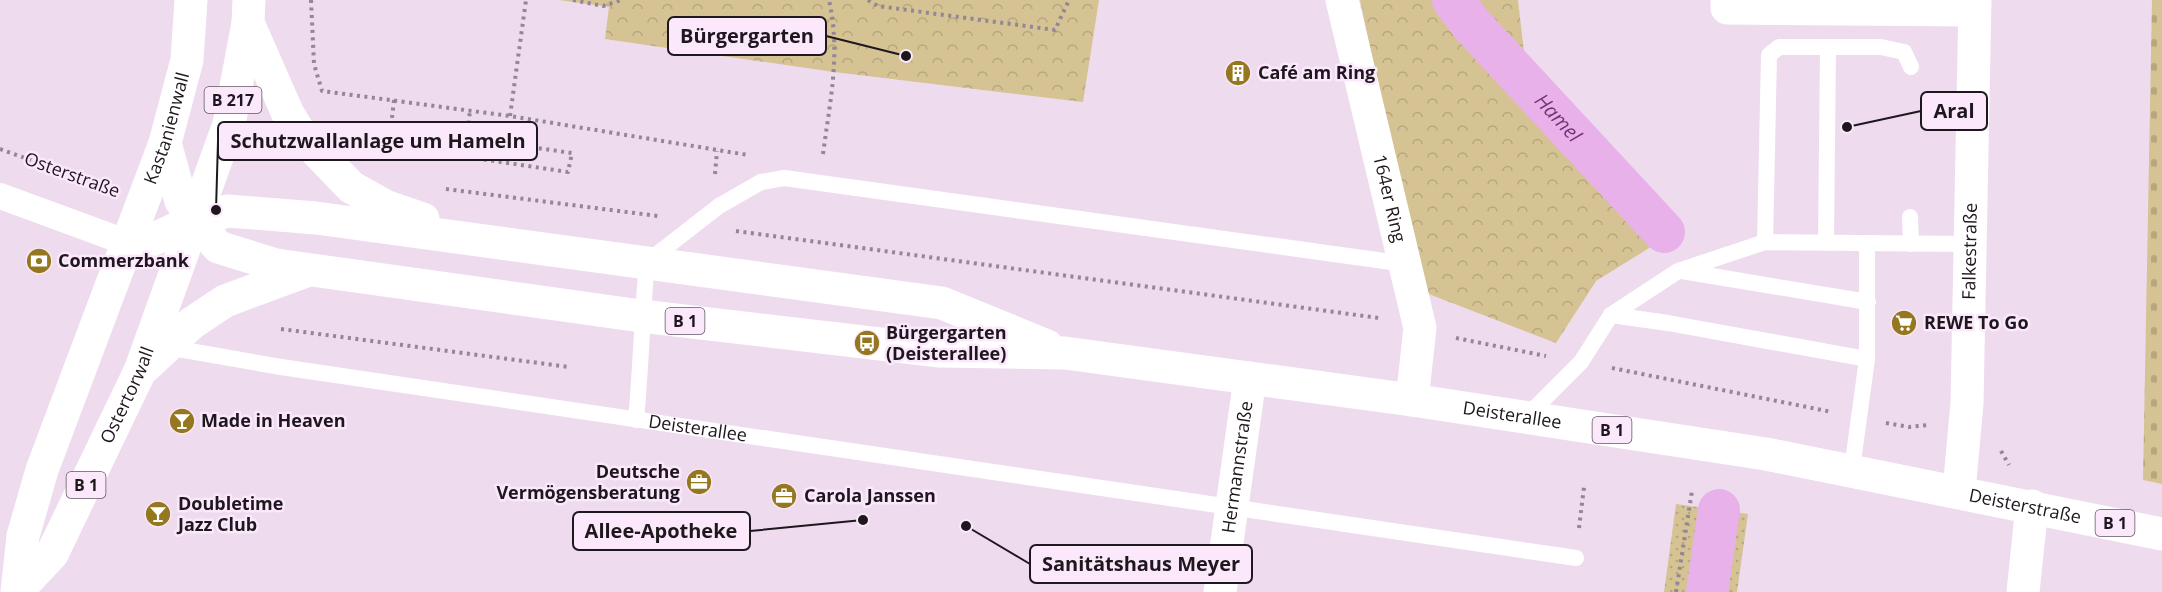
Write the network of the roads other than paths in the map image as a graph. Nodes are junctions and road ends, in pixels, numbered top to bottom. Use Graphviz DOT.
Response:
graph roads {
  1 [pos="191,0"];
  2 [pos="1342,0"];
  3 [pos="1727,0"];
  4 [pos="1974,5"];
  5 [pos="248,12"];
  6 [pos="1828,47"];
  7 [pos="1911,67"];
  8 [pos="165,142"];
  9 [pos="0,196"];
  10 [pos="1910,217"];
  11 [pos="195,220"];
  12 [pos="490,242"];
  13 [pos="1764,242"];
  14 [pos="1826,243"];
  15 [pos="1867,244"];
  16 [pos="1911,244"];
  17 [pos="1971,244"];
  18 [pos="126,248"];
  19 [pos="647,262"];
  20 [pos="1406,264"];
  21 [pos="308,271"];
  22 [pos="1678,271"];
  23 [pos="1868,302"];
  24 [pos="1611,315"];
  25 [pos="641,316"];
  26 [pos="166,347"];
  27 [pos="1065,353"];
  28 [pos="1867,359"];
  29 [pos="140,371"];
  30 [pos="1250,378"];
  31 [pos="1412,399"];
  32 [pos="1525,418"];
  33 [pos="636,420"];
  34 [pos="1852,470"];
  35 [pos="1959,491"];
  36 [pos="2032,506"];
  37 [pos="1231,509"];
  38 [pos="2162,534"];
  39 [pos="1576,558"];
  40 [pos="12,587"];
  41 [pos="1220,592"];
  42 [pos="2023,592"];
  1 -- 8 [label="main road, Kastanienwall / B 217"];
  2 -- 20 [label="main road, 164er Ring"];
  3 -- 4 [label="main road, Falkestraße"];
  4 -- 17 [label="main road, Falkestraße"];
  5 -- 11 [label="main road, B 217"];
  5 -- 12 [label="main road"];
  6 -- 7 [label="lane"];
  6 -- 13 [label="lane"];
  6 -- 14 [label="lane"];
  8 -- 11 [label="main road, Deisterallee / B 1"];
  8 -- 18 [label="main road, Kastanienwall / B 217"];
  9 -- 18 [label="street"];
  10 -- 16 [label="lane"];
  11 -- 12 [label="main road, Deisterallee / B 1"];
  11 -- 18 [label="main road, Deisterallee / B 1"];
  11 -- 21 [label="main road, Deisterallee / B 1"];
  11 -- 29 [label="main road, Ostertorwall / B 1"];
  12 -- 19 [label="main road, Deisterallee / B 1"];
  13 -- 14 [label="lane"];
  13 -- 22 [label="lane"];
  14 -- 15 [label="lane"];
  15 -- 16 [label="lane"];
  15 -- 23 [label="lane"];
  16 -- 17 [label="lane"];
  17 -- 35 [label="main road, Falkestraße"];
  18 -- 40 [label="main road, Ostertorwall / B 1"];
  19 -- 20 [label="lane"];
  19 -- 25 [label="lane"];
  19 -- 27 [label="main road, Deisterallee / B 1"];
  20 -- 31 [label="main road, 164er Ring"];
  21 -- 25 [label="main road, Deisterallee / B 1"];
  21 -- 26 [label="main road"];
  22 -- 23 [label="lane"];
  22 -- 24 [label="lane"];
  23 -- 28 [label="lane"];
  24 -- 28 [label="lane"];
  24 -- 32 [label="lane"];
  25 -- 27 [label="main road, Deisterallee / B 1"];
  25 -- 33 [label="lane"];
  26 -- 29 [label="main road"];
  26 -- 33 [label="lane, Deisterallee"];
  27 -- 30 [label="main road, Deisterallee / B 1"];
  28 -- 34 [label="lane"];
  29 -- 40 [label="main road, Ostertorwall / B 1"];
  30 -- 31 [label="main road, Deisterallee / B 1"];
  30 -- 37 [label="main road, Hermannstraße"];
  31 -- 32 [label="main road, Deisterallee / B 1"];
  32 -- 34 [label="main road, Deisterallee / B 1"];
  33 -- 37 [label="lane, Deisterallee"];
  34 -- 35 [label="main road, Deisterallee / B 1"];
  35 -- 36 [label="main road, Deisterstraße / B 1"];
  36 -- 38 [label="main road, Deisterstraße / B 1"];
  36 -- 42 [label="main road"];
  37 -- 39 [label="lane, Deisterallee"];
  37 -- 41 [label="main road, Hermannstraße"];
}
